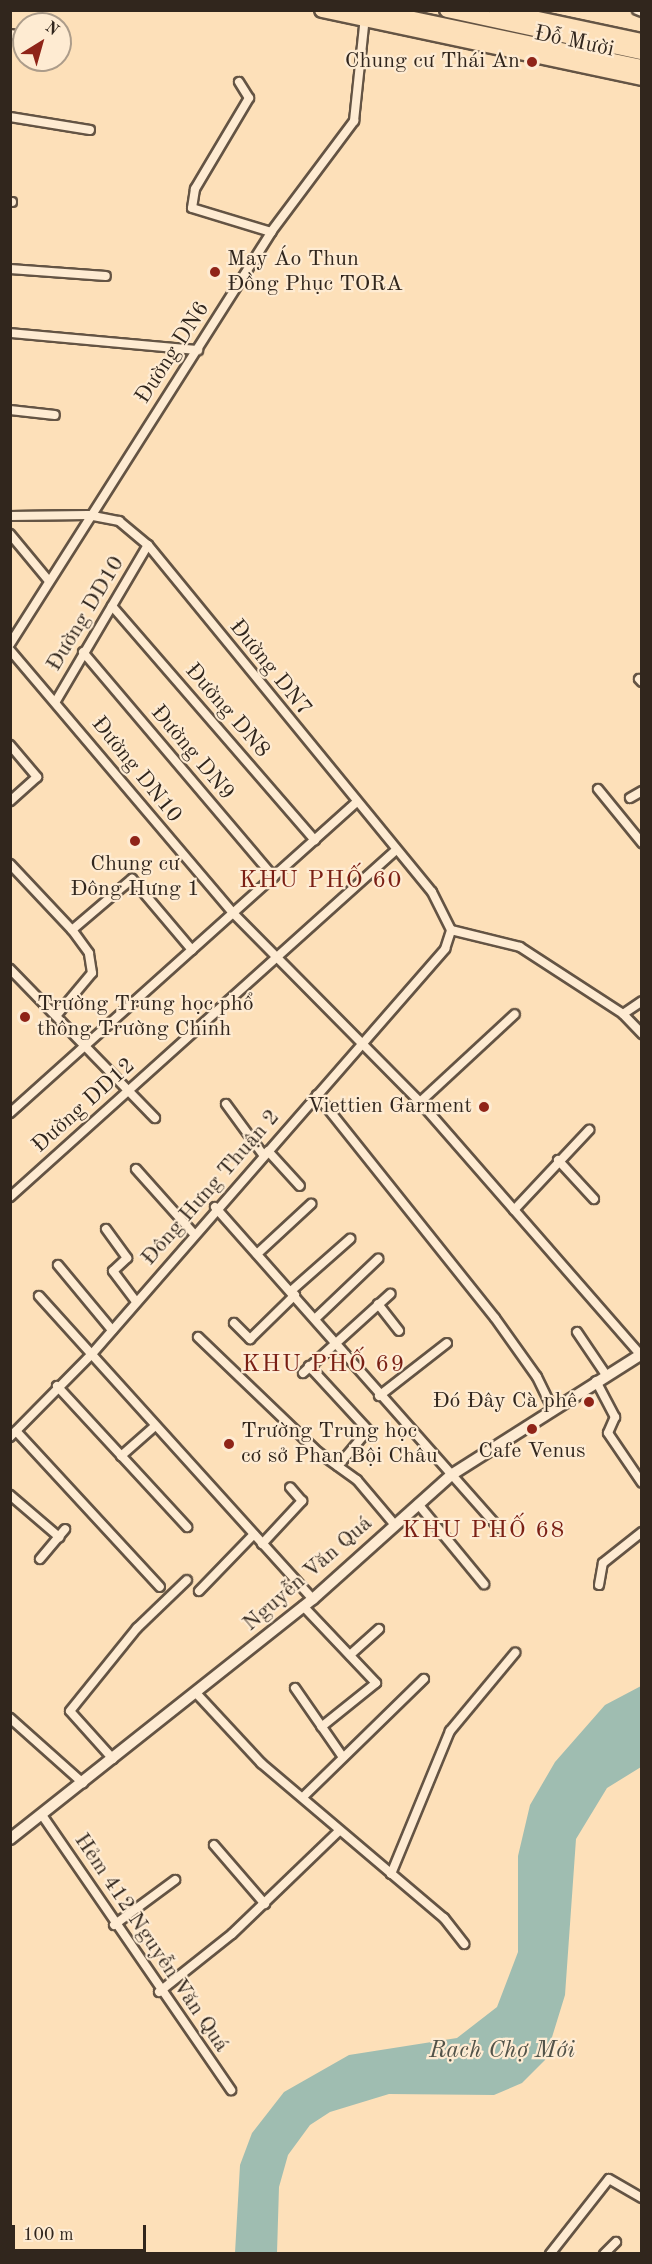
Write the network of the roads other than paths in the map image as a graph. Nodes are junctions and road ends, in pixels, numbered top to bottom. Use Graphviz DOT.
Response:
graph roads {
  1 [pos="322,10"];
  2 [pos="447,10"];
  3 [pos="496,10"];
  4 [pos="637,10"];
  5 [pos="642,12"];
  6 [pos="367,13"];
  7 [pos="642,35"];
  8 [pos="620,37"];
  9 [pos="583,39"];
  10 [pos="642,41"];
  11 [pos="642,51"];
  12 [pos="642,67"];
  13 [pos="642,78"];
  14 [pos="239,81"];
  15 [pos="10,117"];
  16 [pos="90,130"];
  17 [pos="271,232"];
  18 [pos="10,269"];
  19 [pos="106,276"];
  20 [pos="10,333"];
  21 [pos="198,350"];
  22 [pos="10,410"];
  23 [pos="55,415"];
  24 [pos="88,515"];
  25 [pos="10,516"];
  26 [pos="10,534"];
  27 [pos="148,545"];
  28 [pos="49,581"];
  29 [pos="112,606"];
  30 [pos="10,644"];
  31 [pos="10,650"];
  32 [pos="83,652"];
  33 [pos="56,701"];
  34 [pos="10,746"];
  35 [pos="598,789"];
  36 [pos="642,791"];
  37 [pos="630,798"];
  38 [pos="10,801"];
  39 [pos="356,803"];
  40 [pos="315,840"];
  41 [pos="642,843"];
  42 [pos="396,850"];
  43 [pos="10,864"];
  44 [pos="274,877"];
  45 [pos="232,913"];
  46 [pos="72,930"];
  47 [pos="451,930"];
  48 [pos="192,950"];
  49 [pos="276,959"];
  50 [pos="10,969"];
  51 [pos="642,1001"];
  52 [pos="515,1014"];
  53 [pos="624,1014"];
  54 [pos="56,1016"];
  55 [pos="642,1034"];
  56 [pos="361,1040"];
  57 [pos="85,1046"];
  58 [pos="128,1091"];
  59 [pos="317,1095"];
  60 [pos="420,1102"];
  61 [pos="226,1104"];
  62 [pos="10,1113"];
  63 [pos="155,1118"];
  64 [pos="589,1130"];
  65 [pos="266,1154"];
  66 [pos="558,1160"];
  67 [pos="136,1169"];
  68 [pos="300,1186"];
  69 [pos="10,1197"];
  70 [pos="594,1199"];
  71 [pos="311,1204"];
  72 [pos="214,1207"];
  73 [pos="514,1210"];
  74 [pos="106,1229"];
  75 [pos="193,1233"];
  76 [pos="350,1239"];
  77 [pos="257,1254"];
  78 [pos="378,1259"];
  79 [pos="58,1265"];
  80 [pos="293,1293"];
  81 [pos="390,1294"];
  82 [pos="39,1296"];
  83 [pos="136,1301"];
  84 [pos="378,1304"];
  85 [pos="316,1318"];
  86 [pos="234,1323"];
  87 [pos="112,1330"];
  88 [pos="399,1331"];
  89 [pos="578,1332"];
  90 [pos="198,1337"];
  91 [pos="334,1342"];
  92 [pos="447,1343"];
  93 [pos="91,1355"];
  94 [pos="641,1355"];
  95 [pos="309,1366"];
  96 [pos="303,1373"];
  97 [pos="601,1378"];
  98 [pos="57,1386"];
  99 [pos="379,1396"];
  100 [pos="552,1408"];
  101 [pos="155,1426"];
  102 [pos="13,1434"];
  103 [pos="121,1456"];
  104 [pos="338,1466"];
  105 [pos="451,1475"];
  106 [pos="642,1483"];
  107 [pos="290,1487"];
  108 [pos="10,1495"];
  109 [pos="418,1504"];
  110 [pos="395,1525"];
  111 [pos="186,1527"];
  112 [pos="499,1528"];
  113 [pos="65,1529"];
  114 [pos="642,1532"];
  115 [pos="254,1534"];
  116 [pos="59,1537"];
  117 [pos="262,1544"];
  118 [pos="39,1559"];
  119 [pos="187,1580"];
  120 [pos="484,1584"];
  121 [pos="599,1585"];
  122 [pos="160,1587"];
  123 [pos="199,1591"];
  124 [pos="313,1599"];
  125 [pos="303,1606"];
  126 [pos="379,1629"];
  127 [pos="515,1653"];
  128 [pos="350,1655"];
  129 [pos="424,1679"];
  130 [pos="295,1688"];
  131 [pos="196,1693"];
  132 [pos="10,1718"];
  133 [pos="321,1727"];
  134 [pos="342,1756"];
  135 [pos="113,1759"];
  136 [pos="83,1783"];
  137 [pos="303,1797"];
  138 [pos="42,1815"];
  139 [pos="339,1831"];
  140 [pos="10,1839"];
  141 [pos="214,1845"];
  142 [pos="391,1874"];
  143 [pos="175,1880"];
  144 [pos="264,1904"];
  145 [pos="114,1924"];
  146 [pos="464,1944"];
  147 [pos="159,1992"];
  148 [pos="231,2090"];
  149 [pos="642,2198"];
  150 [pos="616,2242"];
  151 [pos="550,2253"];
  152 [pos="604,2253"];
  1 -- 6 [label="highway, Đỗ Mười"];
  2 -- 9 [label="highway, Đỗ Mười"];
  3 -- 8 [label="highway, Đỗ Mười"];
  4 -- 5 [label="street"];
  6 -- 12 [label="highway, Đỗ Mười"];
  6 -- 13 [label="highway, Đỗ Mười"];
  6 -- 17 [label="street, Đường DN6"];
  7 -- 8 [label="highway"];
  8 -- 9 [label="highway"];
  8 -- 10 [label="highway, Đỗ Mười"];
  8 -- 11 [label="highway"];
  9 -- 11 [label="highway, Đỗ Mười"];
  14 -- 17 [label="street"];
  15 -- 16 [label="street"];
  17 -- 21 [label="street, Đường DN6"];
  18 -- 19 [label="street"];
  20 -- 21 [label="street"];
  21 -- 24 [label="street, Đường DN6"];
  22 -- 23 [label="street"];
  24 -- 25 [label="street, Đường DN7"];
  24 -- 27 [label="street, Đường DN7"];
  24 -- 28 [label="street, Đường DN6"];
  26 -- 28 [label="street"];
  27 -- 29 [label="street, Đường DD10"];
  27 -- 39 [label="street, Đường DN7"];
  28 -- 30 [label="street, Đường DN6"];
  29 -- 32 [label="street, Đường DD10"];
  29 -- 40 [label="street, Đường DN8"];
  31 -- 33 [label="street, Đường DN10"];
  32 -- 33 [label="street, Đường DD10"];
  32 -- 44 [label="street, Đường DN9"];
  33 -- 45 [label="street, Đường DN10"];
  34 -- 38 [label="street"];
  35 -- 41 [label="street"];
  36 -- 37 [label="street"];
  39 -- 40 [label="street"];
  39 -- 42 [label="street, Đường DN7"];
  40 -- 44 [label="street"];
  42 -- 47 [label="street, Đường DN7"];
  42 -- 49 [label="street, Đường DD12"];
  43 -- 46 [label="street"];
  44 -- 45 [label="street"];
  45 -- 48 [label="street"];
  45 -- 49 [label="street, Đường DN10"];
  46 -- 48 [label="street"];
  46 -- 54 [label="street"];
  47 -- 53 [label="street"];
  47 -- 56 [label="street, Đông Hưng Thuận 2"];
  48 -- 57 [label="street"];
  49 -- 56 [label="street, Đường DN10"];
  49 -- 58 [label="street, Đường DD12"];
  50 -- 54 [label="street"];
  51 -- 53 [label="street"];
  52 -- 60 [label="street"];
  53 -- 55 [label="street"];
  54 -- 57 [label="street"];
  56 -- 59 [label="street, Đông Hưng Thuận 2"];
  56 -- 60 [label="street, Đường DN10"];
  57 -- 58 [label="street"];
  57 -- 62 [label="street"];
  58 -- 63 [label="street"];
  58 -- 69 [label="street, Đường DD12"];
  59 -- 65 [label="street, Đông Hưng Thuận 2"];
  59 -- 100 [label="street"];
  60 -- 73 [label="street, Đường DN10"];
  61 -- 65 [label="street"];
  64 -- 66 [label="street"];
  65 -- 68 [label="street"];
  65 -- 72 [label="street, Đông Hưng Thuận 2"];
  66 -- 70 [label="street"];
  66 -- 73 [label="street"];
  67 -- 75 [label="street"];
  71 -- 77 [label="street"];
  72 -- 75 [label="street, Đông Hưng Thuận 2"];
  72 -- 77 [label="street"];
  73 -- 94 [label="street, Đường DN10"];
  74 -- 83 [label="street"];
  75 -- 83 [label="street, Đông Hưng Thuận 2"];
  76 -- 80 [label="street"];
  77 -- 80 [label="street"];
  78 -- 85 [label="street"];
  79 -- 87 [label="street"];
  80 -- 85 [label="street"];
  80 -- 86 [label="street"];
  81 -- 84 [label="street"];
  82 -- 93 [label="street"];
  83 -- 87 [label="street, Đông Hưng Thuận 2"];
  84 -- 88 [label="street"];
  84 -- 91 [label="street"];
  85 -- 91 [label="street"];
  87 -- 93 [label="street, Đông Hưng Thuận 2"];
  89 -- 97 [label="street"];
  90 -- 104 [label="street"];
  91 -- 95 [label="street"];
  91 -- 99 [label="street"];
  92 -- 99 [label="street"];
  93 -- 98 [label="street, Đông Hưng Thuận 2"];
  93 -- 101 [label="street"];
  94 -- 97 [label="main road, Nguyễn Văn Quá"];
  95 -- 96 [label="street"];
  95 -- 104 [label="street"];
  97 -- 100 [label="main road, Nguyễn Văn Quá"];
  97 -- 106 [label="street"];
  98 -- 102 [label="street, Đông Hưng Thuận 2"];
  98 -- 103 [label="street"];
  99 -- 105 [label="street"];
  100 -- 105 [label="main road, Nguyễn Văn Quá"];
  101 -- 103 [label="street"];
  101 -- 115 [label="street"];
  102 -- 122 [label="street"];
  103 -- 111 [label="street"];
  104 -- 110 [label="street"];
  105 -- 109 [label="main road, Nguyễn Văn Quá"];
  105 -- 112 [label="street"];
  107 -- 117 [label="street"];
  108 -- 116 [label="street"];
  109 -- 110 [label="main road, Nguyễn Văn Quá"];
  109 -- 120 [label="street"];
  110 -- 124 [label="main road, Nguyễn Văn Quá"];
  113 -- 116 [label="street"];
  114 -- 121 [label="street"];
  115 -- 117 [label="street"];
  115 -- 123 [label="street"];
  116 -- 118 [label="street"];
  117 -- 124 [label="street"];
  119 -- 135 [label="street"];
  124 -- 125 [label="main road, Nguyễn Văn Quá"];
  125 -- 128 [label="street"];
  125 -- 131 [label="main road, Nguyễn Văn Quá"];
  126 -- 128 [label="street"];
  127 -- 142 [label="street"];
  128 -- 133 [label="street"];
  129 -- 134 [label="street"];
  130 -- 133 [label="street"];
  131 -- 135 [label="main road, Nguyễn Văn Quá"];
  131 -- 137 [label="street"];
  132 -- 136 [label="street"];
  133 -- 134 [label="street"];
  134 -- 137 [label="street"];
  135 -- 136 [label="main road, Nguyễn Văn Quá"];
  136 -- 138 [label="main road, Nguyễn Văn Quá"];
  137 -- 139 [label="street"];
  138 -- 140 [label="main road, Nguyễn Văn Quá"];
  138 -- 145 [label="street, Hẻm 412 Nguyễn Văn Quá"];
  139 -- 142 [label="street"];
  139 -- 144 [label="street"];
  141 -- 144 [label="street"];
  142 -- 146 [label="street"];
  143 -- 145 [label="street"];
  144 -- 147 [label="street"];
  145 -- 147 [label="street, Hẻm 412 Nguyễn Văn Quá"];
  147 -- 148 [label="street, Hẻm 412 Nguyễn Văn Quá"];
  149 -- 151 [label="street"];
  150 -- 152 [label="street"];
}
